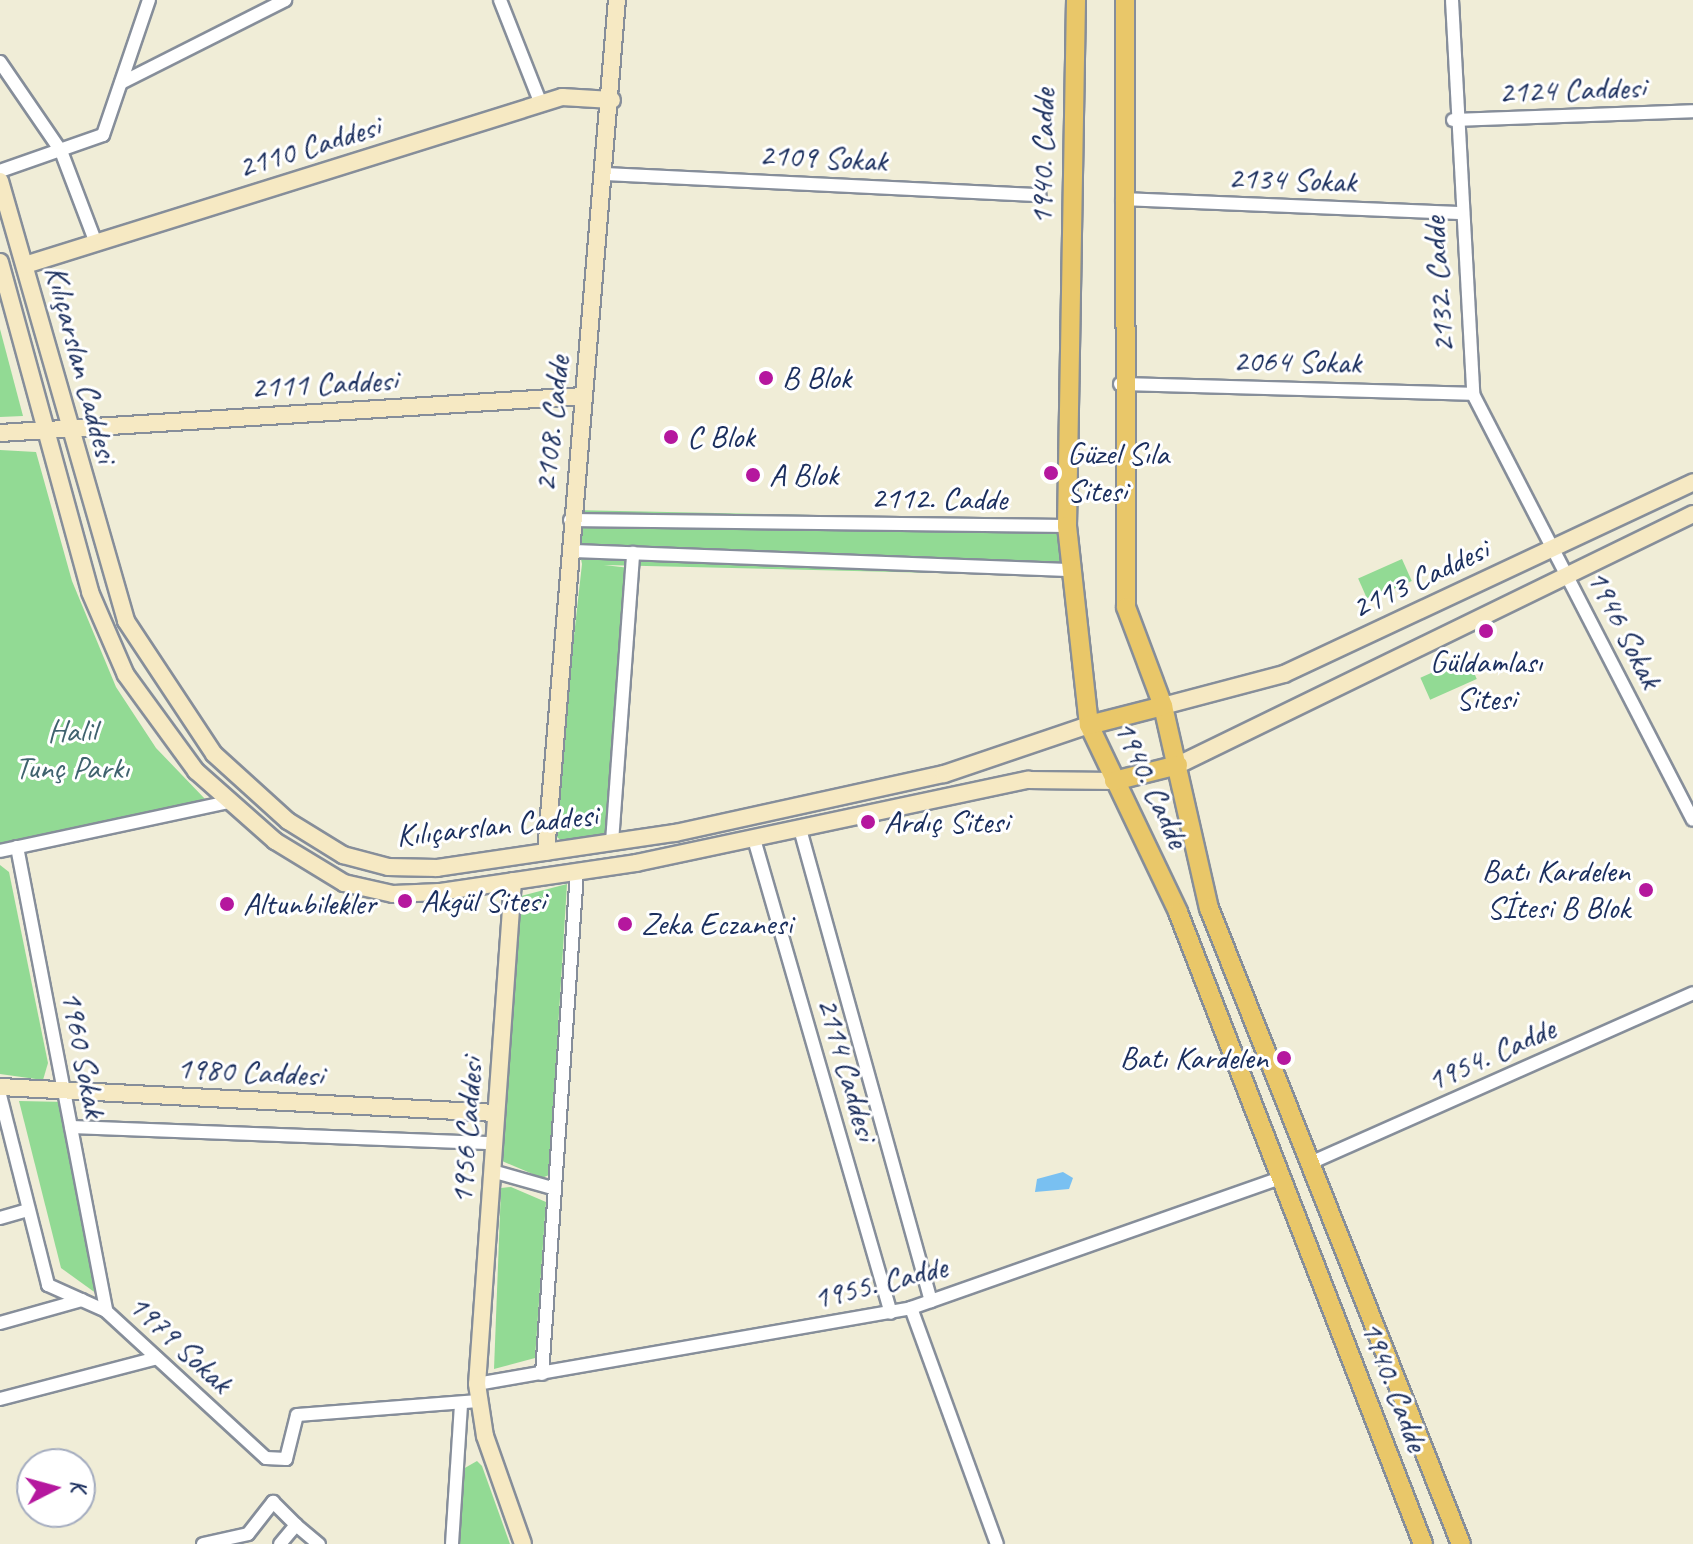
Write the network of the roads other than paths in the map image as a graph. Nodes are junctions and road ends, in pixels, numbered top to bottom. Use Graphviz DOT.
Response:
graph roads {
  1 [pos="149,0"];
  2 [pos="285,0"];
  3 [pos="500,0"];
  4 [pos="617,0"];
  5 [pos="1076,0"];
  6 [pos="1125,0"];
  7 [pos="1452,0"];
  8 [pos="0,62"];
  9 [pos="121,83"];
  10 [pos="612,100"];
  11 [pos="541,104"];
  12 [pos="1693,111"];
  13 [pos="1453,120"];
  14 [pos="61,151"];
  15 [pos="0,171"];
  16 [pos="606,174"];
  17 [pos="0,181"];
  18 [pos="1039,195"];
  19 [pos="1122,199"];
  20 [pos="1459,213"];
  21 [pos="96,243"];
  22 [pos="0,262"];
  23 [pos="25,265"];
  24 [pos="1120,384"];
  25 [pos="1473,394"];
  26 [pos="583,396"];
  27 [pos="69,427"];
  28 [pos="0,433"];
  29 [pos="46,433"];
  30 [pos="1693,482"];
  31 [pos="1693,514"];
  32 [pos="570,520"];
  33 [pos="1067,526"];
  34 [pos="1553,547"];
  35 [pos="574,551"];
  36 [pos="633,553"];
  37 [pos="1068,570"];
  38 [pos="1568,575"];
  39 [pos="1163,706"];
  40 [pos="1089,725"];
  41 [pos="1178,765"];
  42 [pos="1114,781"];
  43 [pos="228,802"];
  44 [pos="1693,820"];
  45 [pos="800,829"];
  46 [pos="754,839"];
  47 [pos="612,842"];
  48 [pos="17,847"];
  49 [pos="0,851"];
  50 [pos="546,852"];
  51 [pos="577,872"];
  52 [pos="513,881"];
  53 [pos="1693,993"];
  54 [pos="0,1087"];
  55 [pos="64,1090"];
  56 [pos="0,1095"];
  57 [pos="496,1113"];
  58 [pos="71,1127"];
  59 [pos="494,1143"];
  60 [pos="1310,1163"];
  61 [pos="492,1171"];
  62 [pos="1281,1178"];
  63 [pos="552,1188"];
  64 [pos="28,1210"];
  65 [pos="0,1218"];
  66 [pos="82,1300"];
  67 [pos="931,1301"];
  68 [pos="911,1308"];
  69 [pos="106,1311"];
  70 [pos="891,1313"];
  71 [pos="0,1323"];
  72 [pos="157,1358"];
  73 [pos="542,1374"];
  74 [pos="472,1396"];
  75 [pos="0,1399"];
  76 [pos="296,1525"];
  77 [pos="203,1544"];
  78 [pos="280,1544"];
  79 [pos="319,1544"];
  80 [pos="452,1544"];
  81 [pos="523,1544"];
  82 [pos="997,1544"];
  83 [pos="1423,1544"];
  84 [pos="1461,1544"];
  1 -- 9 [label="street"];
  2 -- 9 [label="street"];
  3 -- 11 [label="street"];
  4 -- 10 [label="street, 2108. Cadde"];
  5 -- 33 [label="main road, 1940. Cadde"];
  6 -- 19 [label="main road, 1940. Cadde"];
  7 -- 13 [label="street, 2132. Cadde"];
  8 -- 14 [label="street"];
  9 -- 14 [label="street"];
  10 -- 11 [label="street, 2110 Caddesi"];
  10 -- 16 [label="street, 2108. Cadde"];
  11 -- 21 [label="street, 2110 Caddesi"];
  12 -- 13 [label="street, 2124 Caddesi"];
  13 -- 20 [label="street, 2132. Cadde"];
  14 -- 15 [label="street"];
  14 -- 21 [label="street"];
  16 -- 18 [label="street, 2109 Sokak"];
  16 -- 26 [label="street, 2108. Cadde"];
  17 -- 23 [label="street, Kılıçarslan Caddesi"];
  19 -- 20 [label="street, 2134 Sokak"];
  19 -- 24 [label="main road, 1940. Cadde"];
  20 -- 25 [label="street, 2132. Cadde"];
  21 -- 23 [label="street, 2110 Caddesi"];
  22 -- 29 [label="street, Kılıçarslan Caddesi"];
  23 -- 27 [label="street, Kılıçarslan Caddesi"];
  24 -- 25 [label="street, 2064 Sokak"];
  24 -- 39 [label="main road, 1940. Cadde"];
  25 -- 34 [label="street, 2132. Cadde"];
  26 -- 27 [label="street, 2111 Caddesi"];
  26 -- 32 [label="street, 2108. Cadde"];
  27 -- 29 [label="street, 2111 Caddesi"];
  27 -- 50 [label="street, Kılıçarslan Caddesi"];
  28 -- 29 [label="street, 2111 Caddesi"];
  29 -- 43 [label="street, Kılıçarslan Caddesi"];
  30 -- 34 [label="street, 2113 Caddesi"];
  31 -- 38 [label="street, 2113 Caddesi"];
  32 -- 33 [label="street, 2112. Cadde"];
  32 -- 35 [label="street, 2108. Cadde"];
  33 -- 37 [label="main road, 1940. Cadde"];
  34 -- 38 [label="street, 1946 Sokak"];
  34 -- 39 [label="street, 2113 Caddesi"];
  35 -- 36 [label="street, 2112. Cadde"];
  35 -- 50 [label="street, 2108. Cadde"];
  36 -- 37 [label="street, 2112. Cadde"];
  36 -- 47 [label="street"];
  37 -- 40 [label="main road, 1940. Cadde"];
  38 -- 41 [label="street, 2113 Caddesi"];
  38 -- 44 [label="street, 1946 Sokak"];
  39 -- 40 [label="main road"];
  39 -- 41 [label="main road, 1940. Cadde"];
  40 -- 42 [label="main road, 1940. Cadde"];
  40 -- 47 [label="street, Kılıçarslan Caddesi"];
  41 -- 42 [label="main road"];
  41 -- 60 [label="main road, 1940. Cadde"];
  42 -- 45 [label="street, Kılıçarslan Caddesi"];
  42 -- 62 [label="main road, 1940. Cadde"];
  43 -- 48 [label="street"];
  43 -- 52 [label="street, Kılıçarslan Caddesi"];
  45 -- 46 [label="street, Kılıçarslan Caddesi"];
  45 -- 67 [label="street, 2114 Caddesi"];
  46 -- 51 [label="street, Kılıçarslan Caddesi"];
  46 -- 70 [label="street, 2114 Caddesi"];
  47 -- 50 [label="street, Kılıçarslan Caddesi"];
  48 -- 49 [label="street"];
  48 -- 55 [label="street, 1960 Sokak"];
  51 -- 52 [label="street, Kılıçarslan Caddesi"];
  51 -- 63 [label="street"];
  52 -- 57 [label="street, 1956 Caddesi"];
  53 -- 60 [label="street, 1954. Cadde"];
  54 -- 55 [label="street, 1980 Caddesi"];
  55 -- 57 [label="street, 1980 Caddesi"];
  55 -- 58 [label="street, 1960 Sokak"];
  56 -- 64 [label="street, 1979 Sokak"];
  57 -- 59 [label="street, 1956 Caddesi"];
  58 -- 59 [label="street"];
  58 -- 69 [label="street, 1960 Sokak"];
  59 -- 61 [label="street, 1956 Caddesi"];
  60 -- 84 [label="main road, 1940. Cadde"];
  61 -- 63 [label="street"];
  61 -- 74 [label="street, 1956 Caddesi"];
  62 -- 67 [label="street, 1955. Cadde"];
  62 -- 83 [label="main road, 1940. Cadde"];
  63 -- 73 [label="street"];
  64 -- 65 [label="street"];
  64 -- 66 [label="street, 1979 Sokak"];
  66 -- 69 [label="street, 1979 Sokak"];
  66 -- 71 [label="street"];
  67 -- 68 [label="street, 1955. Cadde"];
  68 -- 70 [label="street, 1955. Cadde"];
  68 -- 82 [label="street"];
  69 -- 72 [label="street, 1979 Sokak"];
  70 -- 73 [label="street, 1955. Cadde"];
  72 -- 74 [label="street, 1979 Sokak"];
  72 -- 75 [label="street"];
  73 -- 74 [label="street, 1955. Cadde"];
  74 -- 80 [label="street"];
  74 -- 81 [label="street"];
  76 -- 77 [label="street"];
  76 -- 78 [label="street"];
  76 -- 79 [label="street"];
}
